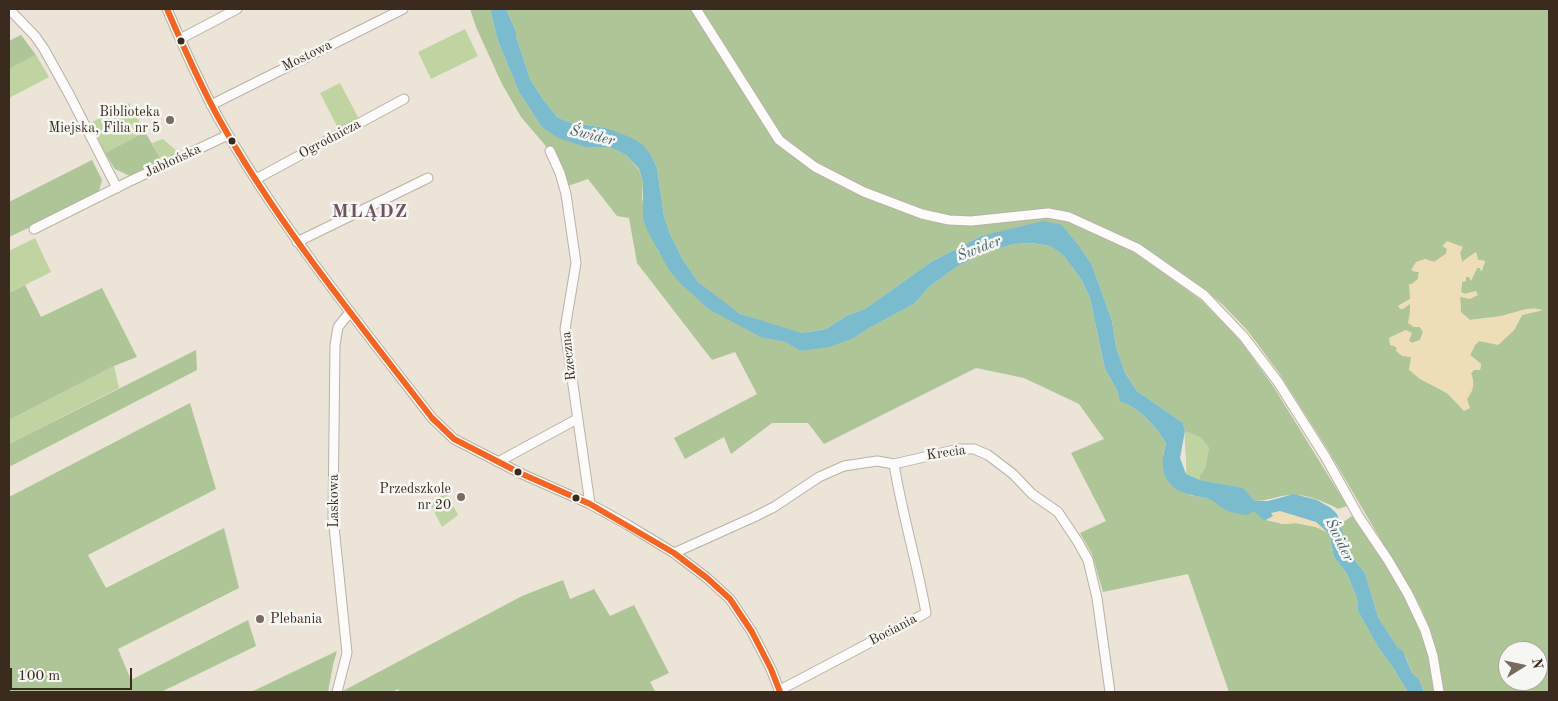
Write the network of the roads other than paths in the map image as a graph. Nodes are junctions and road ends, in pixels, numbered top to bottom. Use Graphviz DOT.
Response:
graph roads {
  1 [pos="9,9"];
  2 [pos="167,9"];
  3 [pos="237,9"];
  4 [pos="403,9"];
  5 [pos="696,9"];
  6 [pos="180,38"];
  7 [pos="404,99"];
  8 [pos="211,105"];
  9 [pos="228,135"];
  10 [pos="550,151"];
  11 [pos="428,178"];
  12 [pos="256,179"];
  13 [pos="117,188"];
  14 [pos="34,229"];
  15 [pos="298,242"];
  16 [pos="350,312"];
  17 [pos="578,419"];
  18 [pos="498,462"];
  19 [pos="894,464"];
  20 [pos="590,504"];
  21 [pos="674,553"];
  22 [pos="780,691"];
  23 [pos="337,692"];
  24 [pos="1110,692"];
  25 [pos="1439,692"];
  1 -- 13 [label="street"];
  2 -- 6 [label="street"];
  3 -- 6 [label="street"];
  4 -- 8 [label="street, Mostowa"];
  5 -- 25 [label="street"];
  6 -- 8 [label="street"];
  7 -- 12 [label="street, Ogrodnicza"];
  8 -- 9 [label="street"];
  9 -- 12 [label="street"];
  9 -- 13 [label="street, Jabłońska"];
  10 -- 17 [label="street, Rzeczna"];
  11 -- 15 [label="street"];
  12 -- 15 [label="street"];
  13 -- 14 [label="street, Jabłońska"];
  15 -- 16 [label="street"];
  16 -- 18 [label="street"];
  16 -- 23 [label="street, Laskowa"];
  17 -- 18 [label="street"];
  17 -- 20 [label="street, Rzeczna"];
  18 -- 20 [label="street"];
  19 -- 21 [label="street, Krecia"];
  19 -- 22 [label="street, Bociania"];
  19 -- 24 [label="street, Krecia"];
  20 -- 21 [label="street"];
  21 -- 22 [label="street"];
}
